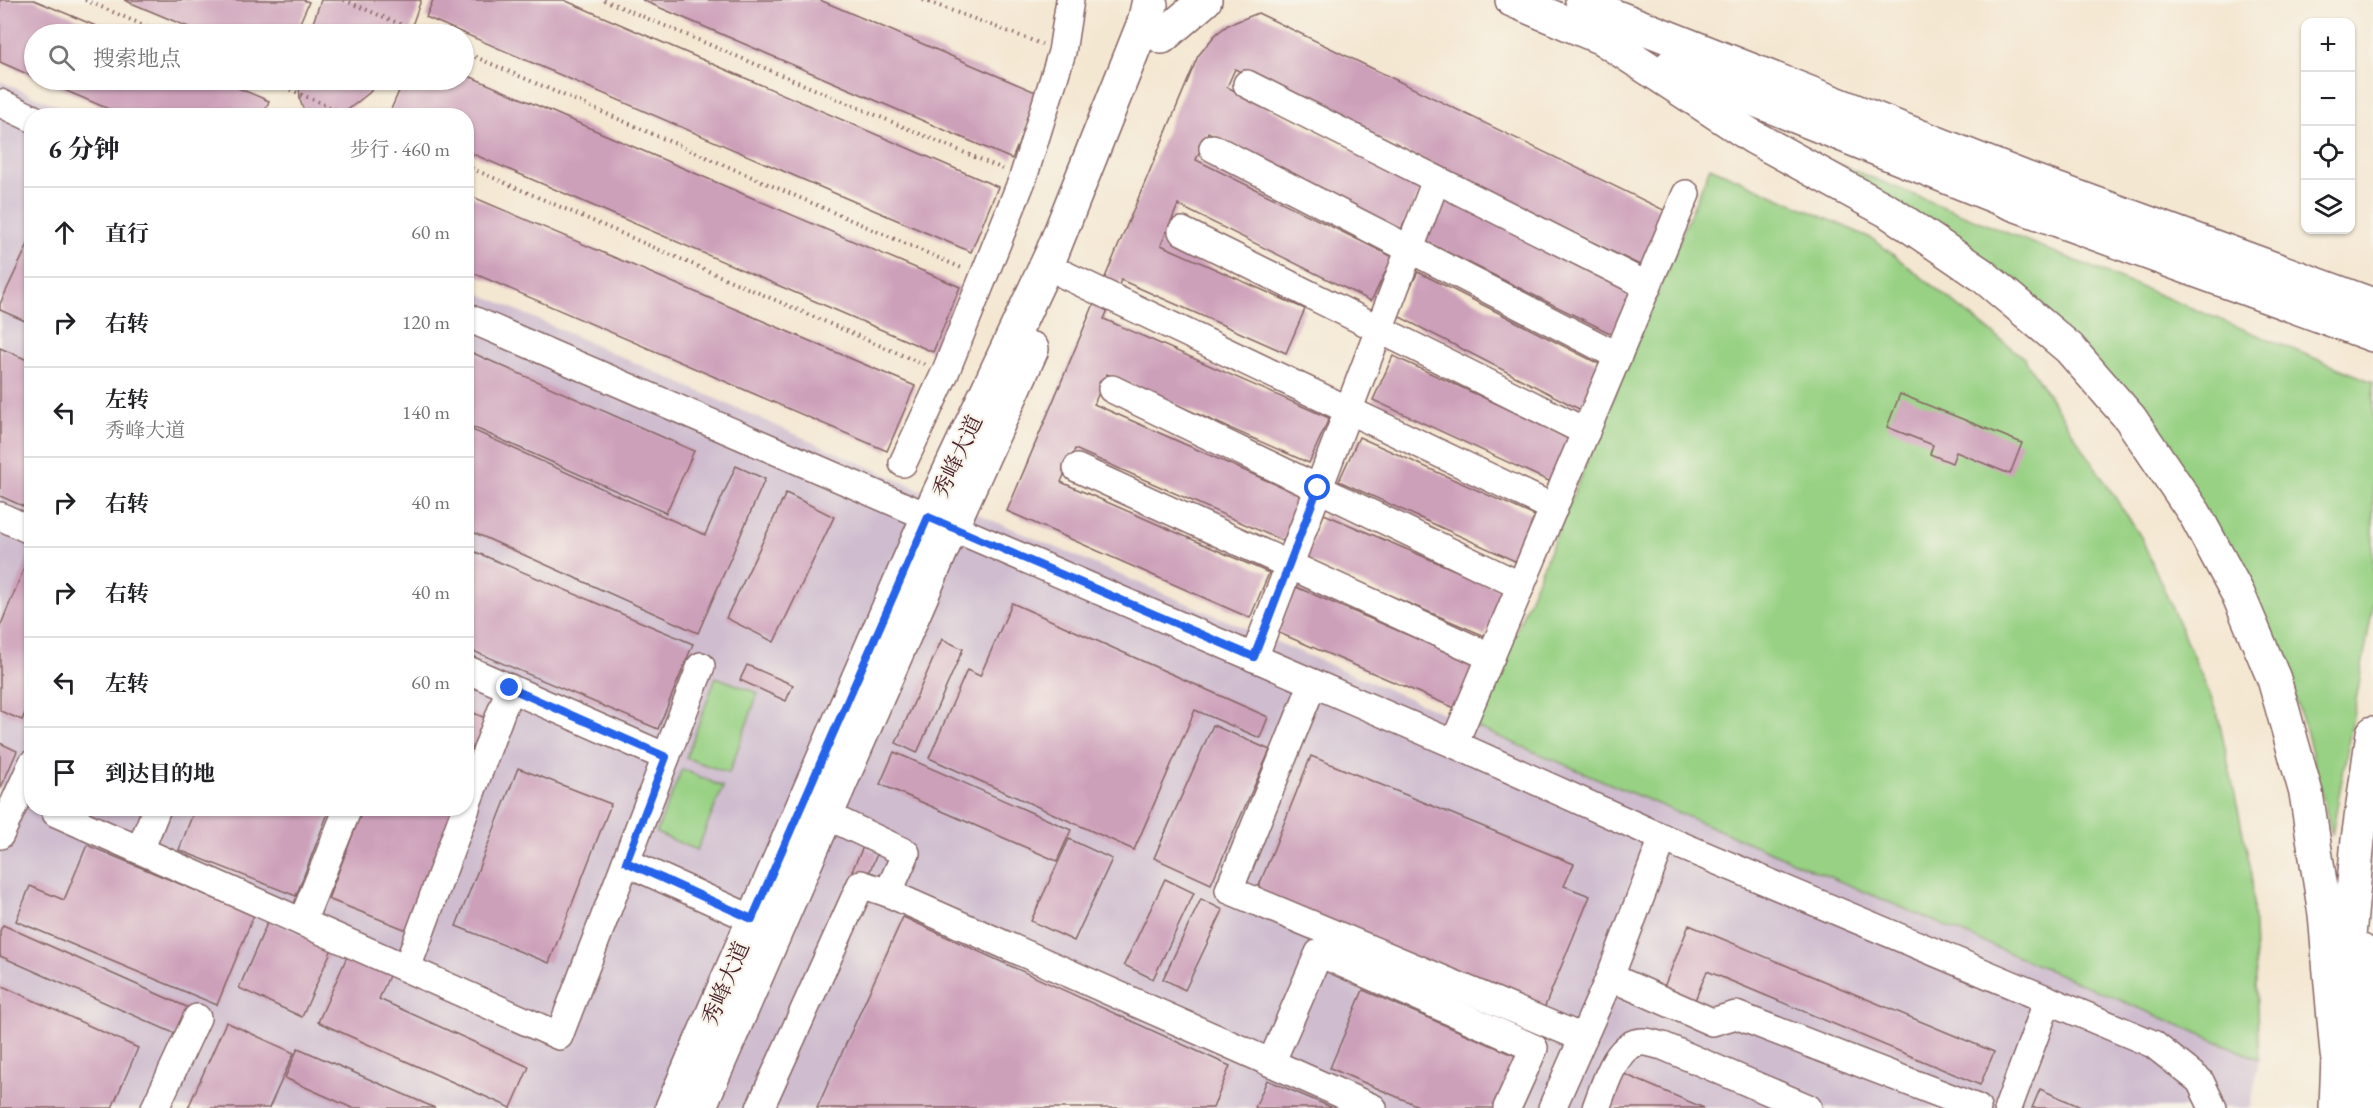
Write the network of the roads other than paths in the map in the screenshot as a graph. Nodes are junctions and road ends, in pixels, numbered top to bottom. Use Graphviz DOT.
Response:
graph roads {
  1 [pos="1070,0"];
  2 [pos="1151,0"];
  3 [pos="1179,0"];
  4 [pos="1206,0"];
  5 [pos="1512,0"];
  6 [pos="1582,0"];
  7 [pos="1152,34"];
  8 [pos="1605,40"];
  9 [pos="1247,84"];
  10 [pos="0,103"];
  11 [pos="24,114"];
  12 [pos="1213,148"];
  13 [pos="1436,180"];
  14 [pos="1686,194"];
  15 [pos="1182,231"];
  16 [pos="1410,249"];
  17 [pos="1065,275"];
  18 [pos="1647,286"];
  19 [pos="2373,305"];
  20 [pos="474,320"];
  21 [pos="1379,328"];
  22 [pos="2373,335"];
  23 [pos="1618,356"];
  24 [pos="1112,389"];
  25 [pos="1348,409"];
  26 [pos="1586,432"];
  27 [pos="903,463"];
  28 [pos="1077,468"];
  29 [pos="1318,488"];
  30 [pos="1554,508"];
  31 [pos="0,516"];
  32 [pos="940,522"];
  33 [pos="24,527"];
  34 [pos="1289,564"];
  35 [pos="1521,586"];
  36 [pos="1254,657"];
  37 [pos="1491,657"];
  38 [pos="701,666"];
  39 [pos="474,672"];
  40 [pos="1313,683"];
  41 [pos="510,688"];
  42 [pos="2373,733"];
  43 [pos="1454,744"];
  44 [pos="666,757"];
  45 [pos="24,782"];
  46 [pos="474,785"];
  47 [pos="826,815"];
  48 [pos="63,816"];
  49 [pos="154,816"];
  50 [pos="345,816"];
  51 [pos="463,816"];
  52 [pos="2373,827"];
  53 [pos="0,836"];
  54 [pos="1663,838"];
  55 [pos="140,850"];
  56 [pos="626,862"];
  57 [pos="888,893"];
  58 [pos="752,919"];
  59 [pos="302,922"];
  60 [pos="407,968"];
  61 [pos="1610,976"];
  62 [pos="2048,1000"];
  63 [pos="197,1018"];
  64 [pos="1583,1038"];
  65 [pos="2337,1054"];
  66 [pos="1271,1063"];
  67 [pos="155,1108"];
  68 [pos="672,1108"];
  69 [pos="699,1108"];
  70 [pos="760,1108"];
  71 [pos="1372,1108"];
  72 [pos="1507,1108"];
  73 [pos="1552,1108"];
  74 [pos="1596,1108"];
  75 [pos="1808,1108"];
  76 [pos="1977,1108"];
  77 [pos="2008,1108"];
  78 [pos="2213,1108"];
  79 [pos="2336,1108"];
  80 [pos="2361,1108"];
  1 -- 27 [label="street"];
  2 -- 7 [label="main road"];
  3 -- 7 [label="main road, 秀峰大道"];
  4 -- 7 [label="main road"];
  5 -- 8 [label="main road"];
  6 -- 19 [label="main road"];
  7 -- 17 [label="main road, 秀峰大道"];
  7 -- 32 [label="main road, 秀峰大道"];
  8 -- 22 [label="main road"];
  8 -- 65 [label="main road"];
  9 -- 13 [label="street"];
  10 -- 11 [label="street"];
  12 -- 16 [label="street"];
  13 -- 16 [label="street"];
  13 -- 18 [label="street"];
  14 -- 18 [label="street"];
  15 -- 21 [label="street"];
  16 -- 21 [label="street"];
  16 -- 23 [label="street"];
  17 -- 25 [label="street"];
  17 -- 32 [label="main road, 秀峰大道"];
  18 -- 23 [label="street"];
  20 -- 32 [label="street"];
  21 -- 25 [label="street"];
  21 -- 26 [label="street"];
  23 -- 26 [label="street"];
  24 -- 29 [label="street"];
  25 -- 29 [label="street"];
  25 -- 30 [label="street"];
  26 -- 30 [label="street"];
  28 -- 34 [label="street"];
  29 -- 34 [label="street"];
  29 -- 35 [label="street"];
  30 -- 35 [label="street"];
  31 -- 33 [label="street"];
  32 -- 36 [label="street"];
  32 -- 47 [label="main road, 秀峰大道"];
  32 -- 58 [label="main road, 秀峰大道"];
  34 -- 36 [label="street"];
  34 -- 37 [label="street"];
  35 -- 37 [label="street"];
  36 -- 40 [label="street"];
  37 -- 43 [label="street"];
  38 -- 44 [label="street"];
  39 -- 41 [label="street"];
  40 -- 43 [label="street"];
  40 -- 64 [label="street"];
  41 -- 44 [label="street"];
  41 -- 46 [label="street"];
  42 -- 65 [label="main road"];
  43 -- 54 [label="street"];
  44 -- 56 [label="street"];
  45 -- 53 [label="street"];
  47 -- 57 [label="street"];
  47 -- 69 [label="main road, 秀峰大道"];
  48 -- 55 [label="street"];
  49 -- 55 [label="street"];
  50 -- 59 [label="street"];
  51 -- 60 [label="street"];
  52 -- 80 [label="main road"];
  54 -- 61 [label="street"];
  54 -- 62 [label="street"];
  55 -- 59 [label="street"];
  56 -- 58 [label="street"];
  56 -- 60 [label="street"];
  57 -- 66 [label="street"];
  57 -- 70 [label="street"];
  58 -- 68 [label="main road, 秀峰大道"];
  59 -- 60 [label="street"];
  61 -- 64 [label="street"];
  61 -- 76 [label="street"];
  62 -- 77 [label="street"];
  62 -- 78 [label="street"];
  63 -- 67 [label="street"];
  64 -- 73 [label="street"];
  65 -- 79 [label="main road"];
  66 -- 71 [label="street"];
  66 -- 72 [label="street"];
  74 -- 75 [label="street"];
}
